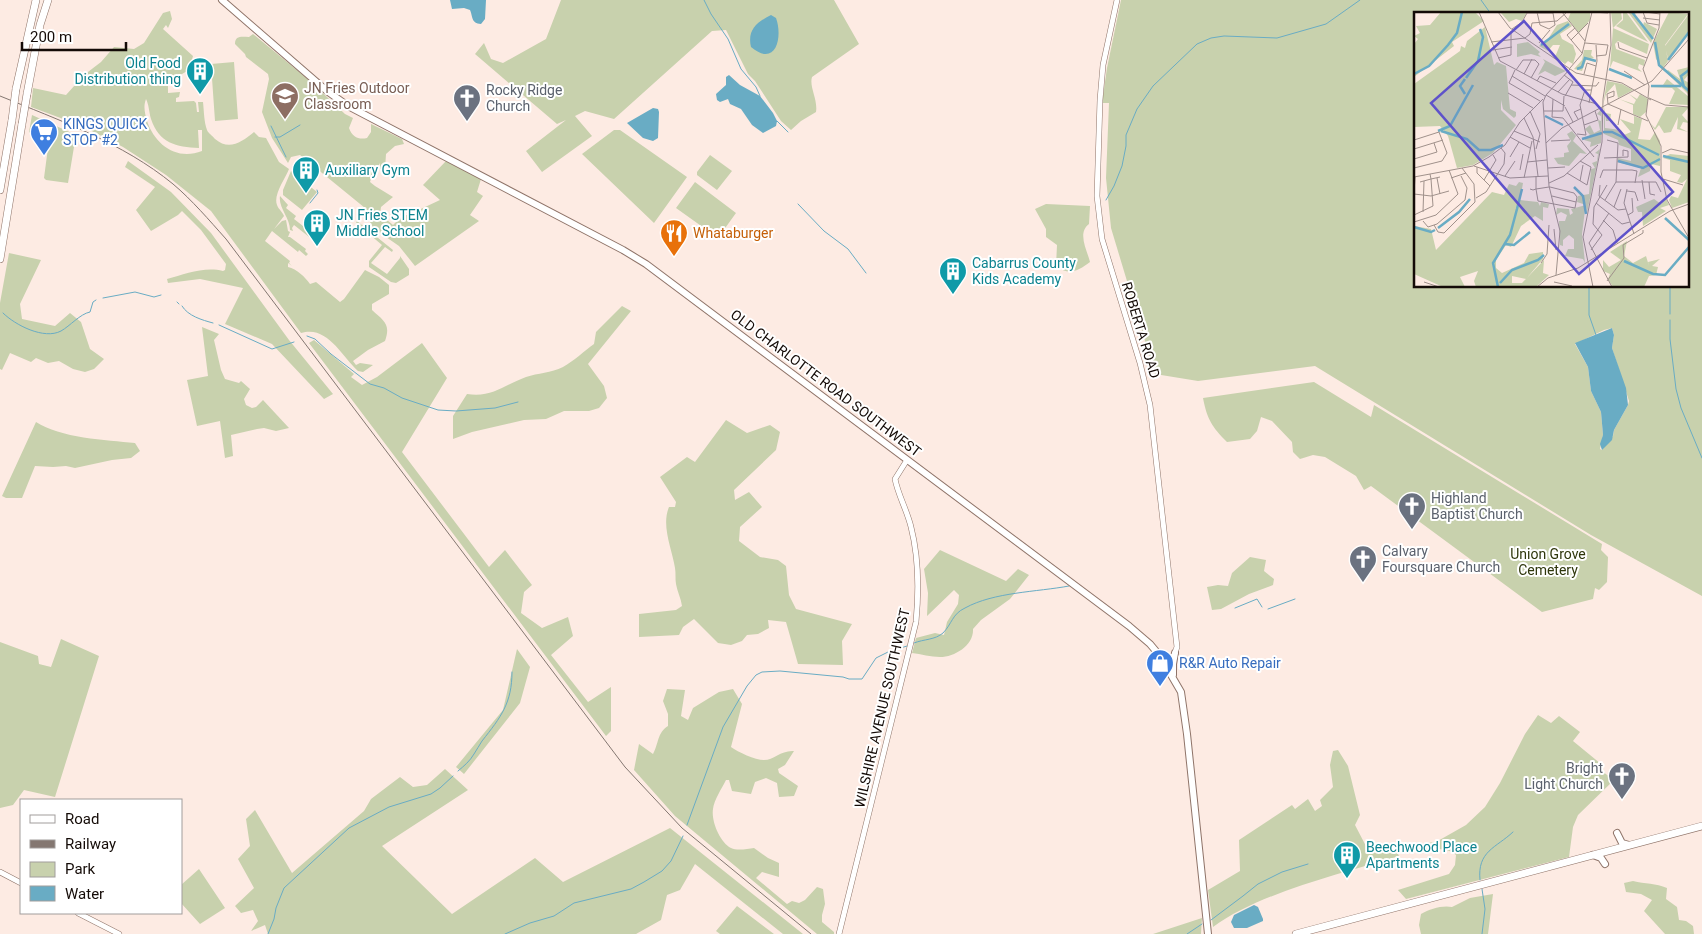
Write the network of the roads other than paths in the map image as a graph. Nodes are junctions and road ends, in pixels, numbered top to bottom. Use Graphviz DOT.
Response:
graph roads {
  1 [pos="36,0"];
  2 [pos="48,0"];
  3 [pos="222,0"];
  4 [pos="1117,0"];
  5 [pos="1,178"];
  6 [pos="13,179"];
  7 [pos="0,190"];
  8 [pos="0,259"];
  9 [pos="907,460"];
  10 [pos="1175,653"];
  11 [pos="1165,663"];
  12 [pos="1174,679"];
  13 [pos="1702,826"];
  14 [pos="1617,833"];
  15 [pos="1628,845"];
  16 [pos="1593,855"];
  17 [pos="1605,864"];
  18 [pos="0,872"];
  19 [pos="20,882"];
  20 [pos="80,914"];
  21 [pos="119,934"];
  22 [pos="839,934"];
  23 [pos="1208,934"];
  24 [pos="1296,934"];
  1 -- 5 [label="highway, bridge"];
  2 -- 6 [label="highway, bridge"];
  3 -- 9 [label="main road, OLD CHARLOTTE ROAD SOUTHWEST"];
  4 -- 10 [label="street, ROBERTA ROAD"];
  5 -- 6 [label="street"];
  5 -- 7 [label="highway"];
  6 -- 8 [label="highway"];
  9 -- 11 [label="main road, OLD CHARLOTTE ROAD SOUTHWEST"];
  9 -- 22 [label="street, WILSHIRE AVENUE SOUTHWEST"];
  10 -- 11 [label="street"];
  10 -- 12 [label="main road"];
  11 -- 12 [label="main road, OLD CHARLOTTE ROAD SOUTHWEST"];
  12 -- 23 [label="main road, OLD CHARLOTTE ROAD SOUTHWEST"];
  13 -- 15 [label="highway"];
  14 -- 15 [label="main road"];
  15 -- 16 [label="highway"];
  16 -- 17 [label="main road"];
  16 -- 24 [label="highway"];
  18 -- 19 [label="street"];
  20 -- 21 [label="street"];
}
